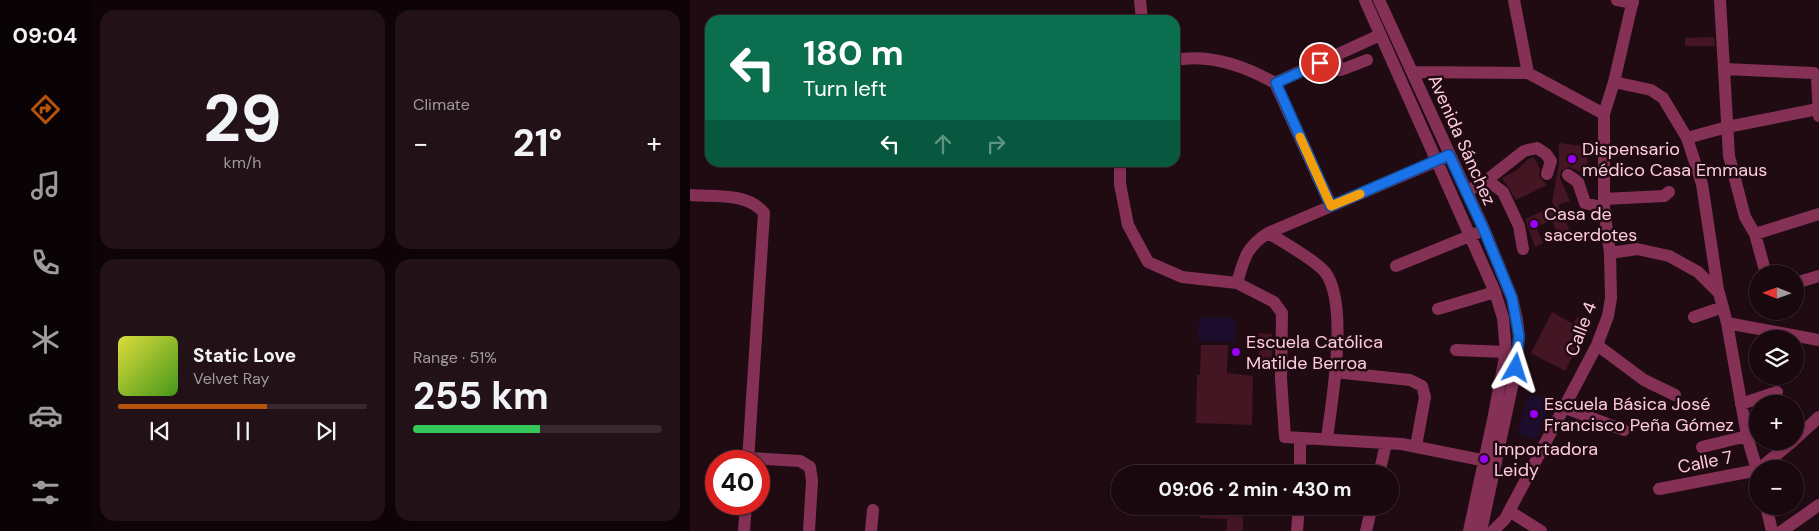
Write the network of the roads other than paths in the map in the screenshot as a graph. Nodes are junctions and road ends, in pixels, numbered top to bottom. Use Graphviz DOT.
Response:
graph roads {
  1 [pos="1140,0"];
  2 [pos="1365,0"];
  3 [pos="1379,0"];
  4 [pos="1514,0"];
  5 [pos="1618,0"];
  6 [pos="1720,0"];
  7 [pos="1633,1"];
  8 [pos="1142,15"];
  9 [pos="1380,35"];
  10 [pos="1335,56"];
  11 [pos="1180,59"];
  12 [pos="1368,60"];
  13 [pos="1724,69"];
  14 [pos="1412,72"];
  15 [pos="1528,74"];
  16 [pos="1614,82"];
  17 [pos="1276,83"];
  18 [pos="1818,113"];
  19 [pos="1604,114"];
  20 [pos="1727,126"];
  21 [pos="1687,138"];
  22 [pos="1449,155"];
  23 [pos="1436,161"];
  24 [pos="1120,167"];
  25 [pos="1547,174"];
  26 [pos="1568,175"];
  27 [pos="1487,180"];
  28 [pos="1466,192"];
  29 [pos="1669,192"];
  30 [pos="690,195"];
  31 [pos="1604,203"];
  32 [pos="1331,206"];
  33 [pos="1819,215"];
  34 [pos="1484,230"];
  35 [pos="1268,233"];
  36 [pos="1755,234"];
  37 [pos="1471,237"];
  38 [pos="1523,249"];
  39 [pos="1610,253"];
  40 [pos="1764,265"];
  41 [pos="1396,266"];
  42 [pos="1819,276"];
  43 [pos="1804,280"];
  44 [pos="1237,283"];
  45 [pos="1496,292"];
  46 [pos="1719,293"];
  47 [pos="1723,307"];
  48 [pos="1438,309"];
  49 [pos="1694,317"];
  50 [pos="1727,322"];
  51 [pos="1819,340"];
  52 [pos="1597,345"];
  53 [pos="1456,350"];
  54 [pos="1506,352"];
  55 [pos="1335,372"];
  56 [pos="1777,392"];
  57 [pos="1675,395"];
  58 [pos="1741,404"];
  59 [pos="1565,408"];
  60 [pos="1819,417"];
  61 [pos="1624,430"];
  62 [pos="1804,431"];
  63 [pos="1747,436"];
  64 [pos="1300,438"];
  65 [pos="1327,438"];
  66 [pos="1386,444"];
  67 [pos="1416,446"];
  68 [pos="1702,447"];
  69 [pos="750,450"];
  70 [pos="1782,450"];
  71 [pos="770,460"];
  72 [pos="1755,460"];
  73 [pos="1769,460"];
  74 [pos="1490,462"];
  75 [pos="1300,465"];
  76 [pos="1381,465"];
  77 [pos="1749,471"];
  78 [pos="1659,489"];
  79 [pos="1819,505"];
  80 [pos="872,510"];
  81 [pos="1509,511"];
  82 [pos="745,515"];
  83 [pos="1298,515"];
  84 [pos="1367,515"];
  85 [pos="1768,515"];
  86 [pos="744,531"];
  87 [pos="809,531"];
  88 [pos="871,531"];
  89 [pos="1297,531"];
  90 [pos="1366,531"];
  91 [pos="1469,531"];
  92 [pos="1481,531"];
  93 [pos="1493,531"];
  94 [pos="1541,531"];
  95 [pos="1772,531"];
  96 [pos="1782,531"];
  1 -- 8 [label="street"];
  2 -- 9 [label="street, Avenida Sánchez"];
  3 -- 14 [label="street, Avenida Sánchez"];
  4 -- 15 [label="street"];
  5 -- 7 [label="street"];
  6 -- 13 [label="street"];
  7 -- 16 [label="street, Calle 4"];
  9 -- 10 [label="street"];
  9 -- 23 [label="street, Avenida Sánchez"];
  10 -- 12 [label="street"];
  10 -- 17 [label="street"];
  11 -- 17 [label="street"];
  13 -- 18 [label="street"];
  13 -- 20 [label="street"];
  14 -- 15 [label="street"];
  14 -- 22 [label="street, Avenida Sánchez"];
  15 -- 19 [label="street"];
  16 -- 19 [label="street, Calle 4"];
  16 -- 21 [label="street"];
  17 -- 32 [label="street"];
  18 -- 20 [label="street"];
  19 -- 31 [label="street, Calle 4"];
  20 -- 21 [label="street"];
  20 -- 36 [label="street"];
  21 -- 46 [label="street"];
  22 -- 23 [label="street"];
  22 -- 28 [label="street, Avenida Sánchez"];
  23 -- 32 [label="street"];
  23 -- 37 [label="street, Avenida Sánchez"];
  24 -- 44 [label="street"];
  25 -- 27 [label="street"];
  26 -- 31 [label="street"];
  27 -- 28 [label="street"];
  27 -- 38 [label="street"];
  28 -- 34 [label="street, Avenida Sánchez"];
  29 -- 31 [label="street"];
  30 -- 69 [label="street"];
  31 -- 39 [label="street, Calle 4"];
  32 -- 35 [label="street"];
  33 -- 36 [label="street"];
  34 -- 37 [label="street"];
  34 -- 74 [label="street, Avenida Sánchez"];
  35 -- 44 [label="street"];
  35 -- 55 [label="street"];
  36 -- 40 [label="street"];
  37 -- 41 [label="street"];
  37 -- 45 [label="street, Avenida Sánchez"];
  39 -- 46 [label="street"];
  39 -- 52 [label="street, Calle 4"];
  42 -- 43 [label="street"];
  44 -- 64 [label="street"];
  45 -- 48 [label="street"];
  45 -- 54 [label="street, Avenida Sánchez"];
  46 -- 47 [label="street"];
  47 -- 49 [label="street"];
  47 -- 50 [label="street"];
  50 -- 51 [label="street"];
  50 -- 58 [label="street"];
  52 -- 57 [label="street"];
  52 -- 59 [label="street, Calle 4"];
  53 -- 54 [label="street"];
  54 -- 74 [label="street, Avenida Sánchez"];
  55 -- 65 [label="street"];
  55 -- 67 [label="street"];
  56 -- 58 [label="street"];
  58 -- 63 [label="street"];
  59 -- 61 [label="street"];
  59 -- 81 [label="street, Calle 4"];
  60 -- 62 [label="street, Calle 7"];
  63 -- 68 [label="street"];
  63 -- 72 [label="street"];
  64 -- 65 [label="street"];
  64 -- 75 [label="street"];
  65 -- 66 [label="street"];
  66 -- 67 [label="street"];
  66 -- 76 [label="street"];
  67 -- 74 [label="street"];
  70 -- 73 [label="street, Calle 7"];
  71 -- 87 [label="street"];
  74 -- 91 [label="street, Avenida Sánchez"];
  74 -- 92 [label="street, Avenida Sánchez"];
  77 -- 78 [label="street, Calle 7"];
  79 -- 96 [label="street"];
  80 -- 88 [label="street"];
  81 -- 93 [label="street, Calle 4"];
  81 -- 94 [label="street"];
  82 -- 86 [label="street"];
  83 -- 89 [label="street"];
  84 -- 90 [label="street"];
  85 -- 95 [label="street"];
}
